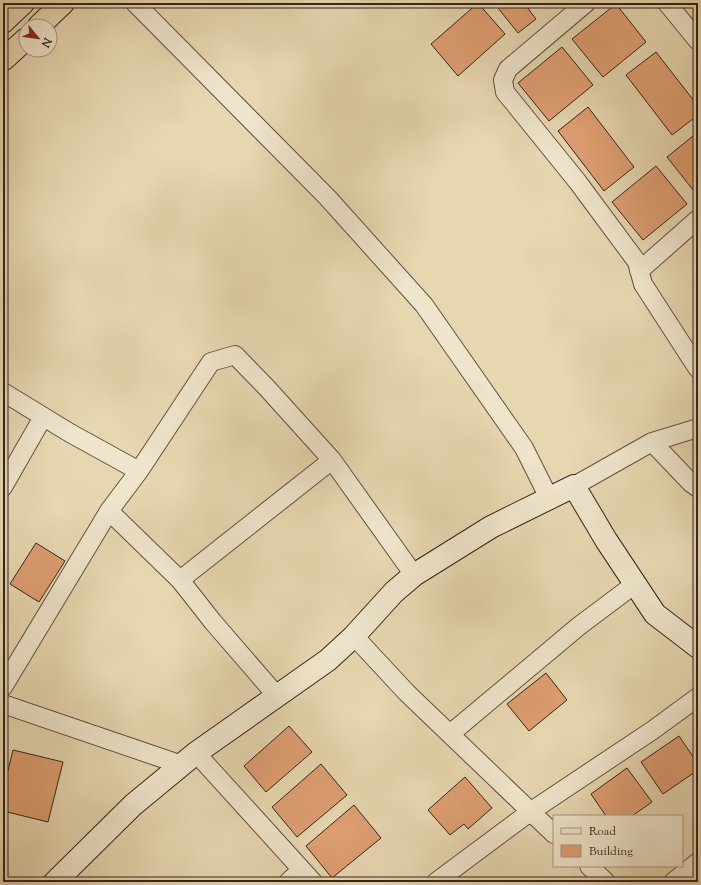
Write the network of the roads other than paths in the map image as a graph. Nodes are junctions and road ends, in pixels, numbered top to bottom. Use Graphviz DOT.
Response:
graph roads {
  1 [pos="23,3"];
  2 [pos="63,3"];
  3 [pos="135,3"];
  4 [pos="586,3"];
  5 [pos="667,3"];
  6 [pos="47,18"];
  7 [pos="3,22"];
  8 [pos="698,41"];
  9 [pos="18,46"];
  10 [pos="3,60"];
  11 [pos="698,219"];
  12 [pos="639,271"];
  13 [pos="698,369"];
  14 [pos="3,392"];
  15 [pos="43,417"];
  16 [pos="698,428"];
  17 [pos="652,442"];
  18 [pos="332,460"];
  19 [pos="139,471"];
  20 [pos="574,486"];
  21 [pos="3,487"];
  22 [pos="698,488"];
  23 [pos="549,498"];
  24 [pos="109,511"];
  25 [pos="414,575"];
  26 [pos="180,580"];
  27 [pos="635,584"];
  28 [pos="354,636"];
  29 [pos="698,647"];
  30 [pos="3,687"];
  31 [pos="277,696"];
  32 [pos="698,697"];
  33 [pos="3,704"];
  34 [pos="450,734"];
  35 [pos="189,759"];
  36 [pos="530,812"];
  37 [pos="553,833"];
  38 [pos="698,862"];
  39 [pos="590,867"];
  40 [pos="307,876"];
  41 [pos="55,882"];
  42 [pos="288,882"];
  43 [pos="436,882"];
  44 [pos="606,882"];
  45 [pos="673,882"];
  1 -- 7 [label="highway"];
  2 -- 6 [label="highway"];
  3 -- 23 [label="street"];
  4 -- 12 [label="street"];
  5 -- 8 [label="street"];
  9 -- 10 [label="highway"];
  11 -- 12 [label="street"];
  12 -- 13 [label="street"];
  14 -- 15 [label="street"];
  15 -- 19 [label="street"];
  15 -- 21 [label="street"];
  16 -- 17 [label="street"];
  17 -- 20 [label="street"];
  17 -- 22 [label="street"];
  18 -- 19 [label="street"];
  18 -- 25 [label="street"];
  18 -- 26 [label="street"];
  19 -- 24 [label="street"];
  20 -- 23 [label="street"];
  20 -- 27 [label="street"];
  23 -- 25 [label="street"];
  24 -- 26 [label="street"];
  24 -- 30 [label="street"];
  25 -- 28 [label="street"];
  26 -- 31 [label="street"];
  27 -- 29 [label="street"];
  27 -- 34 [label="street"];
  28 -- 31 [label="street"];
  28 -- 34 [label="street"];
  31 -- 35 [label="street"];
  32 -- 36 [label="street"];
  33 -- 35 [label="street"];
  34 -- 36 [label="street"];
  35 -- 40 [label="street"];
  35 -- 41 [label="street"];
  36 -- 37 [label="street"];
  36 -- 43 [label="street"];
  38 -- 45 [label="street"];
  39 -- 44 [label="street"];
  40 -- 42 [label="street"];
}
